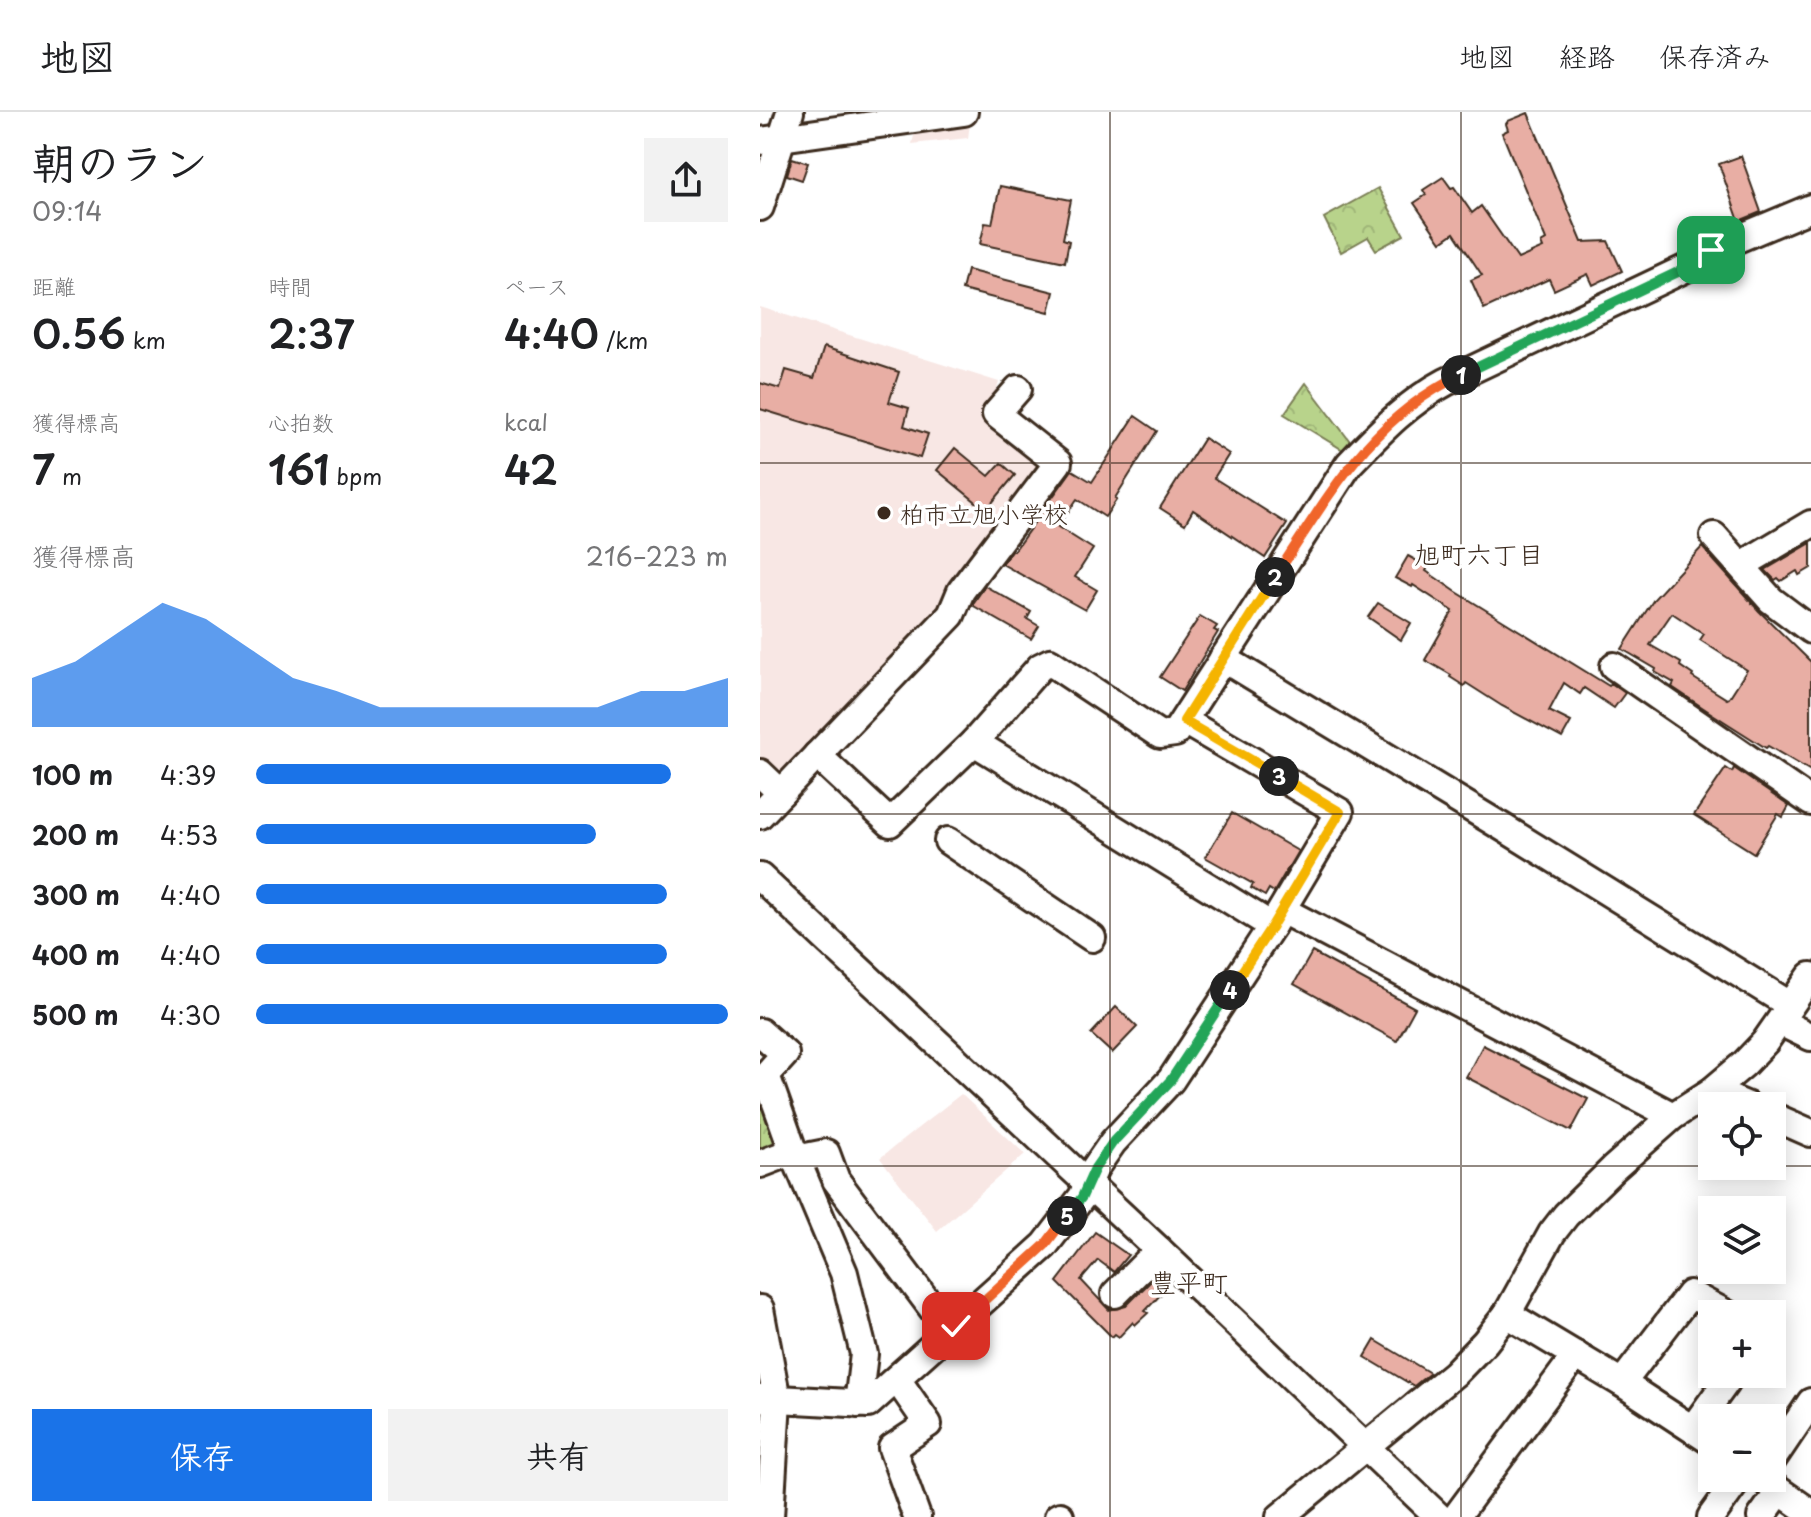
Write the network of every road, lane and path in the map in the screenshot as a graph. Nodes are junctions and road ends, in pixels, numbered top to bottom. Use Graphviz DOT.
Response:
graph roads {
  1 [pos="964,112"];
  2 [pos="777,130"];
  3 [pos="760,207"];
  4 [pos="1811,208"];
  5 [pos="1018,389"];
  6 [pos="1811,524"];
  7 [pos="1714,536"];
  8 [pos="1742,565"];
  9 [pos="1809,625"];
  10 [pos="1223,658"];
  11 [pos="1614,666"];
  12 [pos="1184,721"];
  13 [pos="974,742"];
  14 [pos="817,755"];
  15 [pos="760,773"];
  16 [pos="781,793"];
  17 [pos="1811,802"];
  18 [pos="760,815"];
  19 [pos="948,841"];
  20 [pos="760,877"];
  21 [pos="1277,918"];
  22 [pos="1092,938"];
  23 [pos="1811,976"];
  24 [pos="1785,1014"];
  25 [pos="760,1032"];
  26 [pos="1811,1037"];
  27 [pos="1712,1091"];
  28 [pos="1673,1116"];
  29 [pos="1786,1122"];
  30 [pos="1811,1133"];
  31 [pos="795,1155"];
  32 [pos="760,1164"];
  33 [pos="1088,1184"];
  34 [pos="1159,1250"];
  35 [pos="1115,1294"];
  36 [pos="1701,1300"];
  37 [pos="760,1309"];
  38 [pos="1507,1314"];
  39 [pos="950,1332"];
  40 [pos="1576,1355"];
  41 [pos="897,1379"];
  42 [pos="1622,1383"];
  43 [pos="768,1399"];
  44 [pos="1811,1402"];
  45 [pos="858,1404"];
  46 [pos="1698,1432"];
  47 [pos="1786,1439"];
  48 [pos="1364,1446"];
  49 [pos="1729,1492"];
  50 [pos="1768,1492"];
  51 [pos="1780,1492"];
  52 [pos="1811,1513"];
  53 [pos="770,1517"];
  54 [pos="917,1517"];
  55 [pos="1280,1517"];
  56 [pos="1439,1517"];
  57 [pos="1456,1517"];
  58 [pos="1711,1517"];
  59 [pos="1761,1517"];
  1 -- 2 [label="street"];
  2 -- 3 [label="street"];
  4 -- 10 [label="street"];
  5 -- 14 [label="street"];
  6 -- 8 [label="street"];
  7 -- 8 [label="street"];
  8 -- 9 [label="street"];
  10 -- 12 [label="street"];
  10 -- 24 [label="street"];
  11 -- 17 [label="street"];
  12 -- 13 [label="street"];
  12 -- 21 [label="street"];
  13 -- 14 [label="street"];
  13 -- 21 [label="street"];
  14 -- 16 [label="street"];
  15 -- 16 [label="street"];
  16 -- 18 [label="street"];
  19 -- 22 [label="street"];
  20 -- 33 [label="street"];
  21 -- 28 [label="street"];
  21 -- 33 [label="street"];
  23 -- 24 [label="street"];
  24 -- 26 [label="street"];
  24 -- 27 [label="street"];
  25 -- 31 [label="street"];
  27 -- 28 [label="street"];
  28 -- 38 [label="street"];
  29 -- 30 [label="street"];
  31 -- 32 [label="street"];
  31 -- 39 [label="street"];
  31 -- 45 [label="street"];
  33 -- 34 [label="street"];
  33 -- 39 [label="street"];
  34 -- 35 [label="street"];
  34 -- 48 [label="street"];
  36 -- 42 [label="street"];
  37 -- 43 [label="street"];
  38 -- 40 [label="street"];
  38 -- 48 [label="street"];
  39 -- 41 [label="street"];
  40 -- 42 [label="street"];
  40 -- 57 [label="street"];
  41 -- 45 [label="street"];
  41 -- 54 [label="street"];
  42 -- 46 [label="street"];
  43 -- 45 [label="street"];
  43 -- 53 [label="street"];
  44 -- 47 [label="street"];
  48 -- 55 [label="street"];
  48 -- 56 [label="street"];
  49 -- 58 [label="street"];
  50 -- 59 [label="street"];
  51 -- 52 [label="street"];
}
